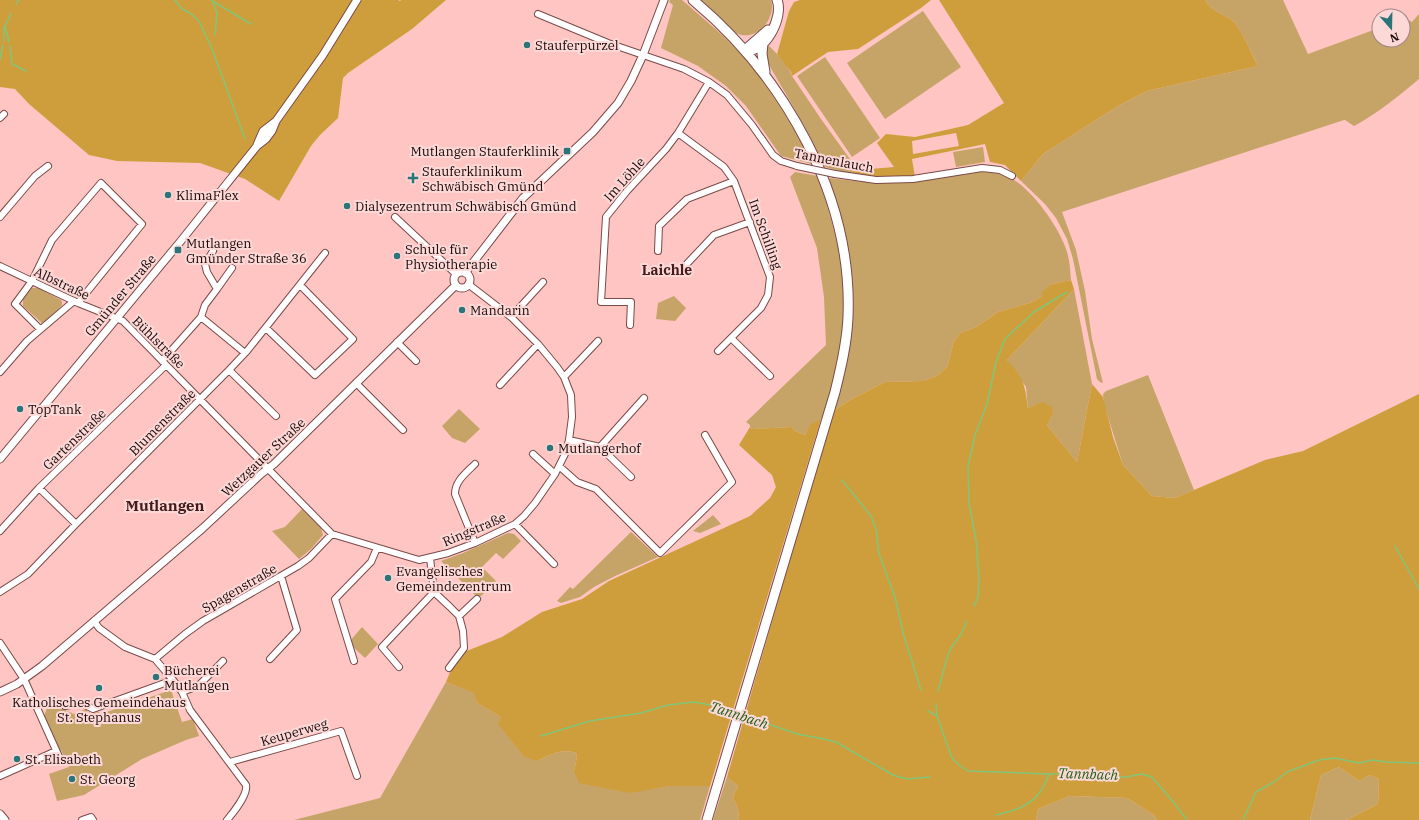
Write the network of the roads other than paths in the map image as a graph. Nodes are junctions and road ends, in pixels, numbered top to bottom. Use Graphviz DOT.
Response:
graph roads {
  1 [pos="357,0"];
  2 [pos="694,0"];
  3 [pos="777,0"];
  4 [pos="664,2"];
  5 [pos="538,14"];
  6 [pos="776,22"];
  7 [pos="766,33"];
  8 [pos="735,39"];
  9 [pos="763,43"];
  10 [pos="745,50"];
  11 [pos="643,55"];
  12 [pos="766,75"];
  13 [pos="709,82"];
  14 [pos="678,133"];
  15 [pos="48,166"];
  16 [pos="1012,176"];
  17 [pos="734,181"];
  18 [pos="0,217"];
  19 [pos="395,217"];
  20 [pos="750,222"];
  21 [pos="213,251"];
  22 [pos="658,251"];
  23 [pos="325,253"];
  24 [pos="0,266"];
  25 [pos="232,268"];
  26 [pos="682,269"];
  27 [pos="465,273"];
  28 [pos="456,274"];
  29 [pos="32,281"];
  30 [pos="542,282"];
  31 [pos="468,284"];
  32 [pos="300,285"];
  33 [pos="456,285"];
  34 [pos="217,289"];
  35 [pos="76,302"];
  36 [pos="201,317"];
  37 [pos="511,317"];
  38 [pos="119,320"];
  39 [pos="630,325"];
  40 [pos="266,328"];
  41 [pos="40,330"];
  42 [pos="731,338"];
  43 [pos="598,341"];
  44 [pos="397,342"];
  45 [pos="538,344"];
  46 [pos="718,351"];
  47 [pos="245,354"];
  48 [pos="416,361"];
  49 [pos="0,362"];
  50 [pos="164,363"];
  51 [pos="5,366"];
  52 [pos="229,370"];
  53 [pos="0,372"];
  54 [pos="770,376"];
  55 [pos="564,377"];
  56 [pos="356,383"];
  57 [pos="500,385"];
  58 [pos="644,398"];
  59 [pos="200,400"];
  60 [pos="276,416"];
  61 [pos="403,430"];
  62 [pos="705,435"];
  63 [pos="569,440"];
  64 [pos="600,446"];
  65 [pos="533,454"];
  66 [pos="0,459"];
  67 [pos="474,464"];
  68 [pos="559,466"];
  69 [pos="269,468"];
  70 [pos="555,474"];
  71 [pos="631,477"];
  72 [pos="39,488"];
  73 [pos="76,524"];
  74 [pos="514,524"];
  75 [pos="0,531"];
  76 [pos="332,534"];
  77 [pos="475,543"];
  78 [pos="378,548"];
  79 [pos="430,558"];
  80 [pos="554,564"];
  81 [pos="282,576"];
  82 [pos="0,592"];
  83 [pos="434,592"];
  84 [pos="477,599"];
  85 [pos="459,616"];
  86 [pos="94,621"];
  87 [pos="0,643"];
  88 [pos="270,658"];
  89 [pos="155,659"];
  90 [pos="223,661"];
  91 [pos="354,662"];
  92 [pos="398,667"];
  93 [pos="449,668"];
  94 [pos="24,679"];
  95 [pos="173,680"];
  96 [pos="0,692"];
  97 [pos="182,692"];
  98 [pos="65,706"];
  99 [pos="56,751"];
  100 [pos="60,759"];
  101 [pos="230,762"];
  102 [pos="0,776"];
  103 [pos="357,776"];
  104 [pos="0,814"];
  105 [pos="5,820"];
  106 [pos="82,820"];
  107 [pos="93,820"];
  108 [pos="226,820"];
  109 [pos="707,820"];
  1 -- 38 [label="street, Gmünder Straße"];
  2 -- 8 [label="main road"];
  3 -- 6 [label="main road"];
  4 -- 11 [label="street"];
  5 -- 11 [label="street, Tannenlauch"];
  6 -- 7 [label="main road"];
  6 -- 9 [label="main road"];
  7 -- 8 [label="main road"];
  7 -- 10 [label="main road"];
  8 -- 10 [label="main road"];
  9 -- 10 [label="main road"];
  9 -- 12 [label="main road"];
  10 -- 12 [label="main road"];
  11 -- 13 [label="street, Tannenlauch"];
  11 -- 27 [label="street"];
  12 -- 109 [label="main road"];
  13 -- 14 [label="street, Im Löhle"];
  13 -- 16 [label="street, Tannenlauch, bridge"];
  14 -- 17 [label="street, Im Schilling"];
  14 -- 39 [label="street, Im Löhle"];
  15 -- 18 [label="street"];
  17 -- 20 [label="street, Im Schilling"];
  17 -- 22 [label="street"];
  19 -- 28 [label="street"];
  20 -- 26 [label="street"];
  20 -- 42 [label="street, Im Schilling"];
  21 -- 34 [label="street"];
  23 -- 32 [label="street, Blumenstraße"];
  24 -- 29 [label="street, Albstraße"];
  25 -- 34 [label="street, Gartenstraße"];
  27 -- 28 [label="street"];
  27 -- 31 [label="street"];
  28 -- 33 [label="street"];
  29 -- 35 [label="street, Albstraße"];
  29 -- 35 [label="street"];
  29 -- 41 [label="street"];
  30 -- 37 [label="street"];
  31 -- 33 [label="street"];
  31 -- 37 [label="street, Ringstraße"];
  32 -- 40 [label="street, Blumenstraße"];
  32 -- 40 [label="street"];
  33 -- 44 [label="street, Wetzgauer Straße"];
  34 -- 36 [label="street, Gartenstraße"];
  35 -- 38 [label="street, Albstraße"];
  35 -- 41 [label="street"];
  36 -- 47 [label="street"];
  36 -- 50 [label="street, Gartenstraße"];
  37 -- 45 [label="street, Ringstraße"];
  38 -- 50 [label="street, Bühlstraße"];
  38 -- 66 [label="street, Gmünder Straße"];
  40 -- 47 [label="street, Blumenstraße"];
  41 -- 51 [label="street"];
  42 -- 46 [label="street, Im Schilling"];
  42 -- 54 [label="street"];
  43 -- 55 [label="street"];
  44 -- 48 [label="street"];
  44 -- 56 [label="street, Wetzgauer Straße"];
  45 -- 55 [label="street, Ringstraße"];
  45 -- 57 [label="street"];
  47 -- 52 [label="street, Blumenstraße"];
  49 -- 51 [label="street"];
  50 -- 59 [label="street, Bühlstraße"];
  50 -- 72 [label="street, Gartenstraße"];
  51 -- 53 [label="street"];
  52 -- 59 [label="street, Blumenstraße"];
  52 -- 60 [label="street"];
  55 -- 63 [label="street, Ringstraße"];
  56 -- 61 [label="street"];
  56 -- 69 [label="street, Wetzgauer Straße"];
  58 -- 64 [label="street"];
  59 -- 69 [label="street, Bühlstraße"];
  59 -- 73 [label="street, Blumenstraße"];
  62 -- 68 [label="street"];
  63 -- 64 [label="street"];
  63 -- 68 [label="street, Ringstraße"];
  64 -- 71 [label="street"];
  65 -- 70 [label="street"];
  67 -- 77 [label="street"];
  68 -- 70 [label="street, Ringstraße"];
  69 -- 76 [label="street, Ringstraße"];
  69 -- 86 [label="street, Wetzgauer Straße"];
  70 -- 74 [label="street, Ringstraße"];
  72 -- 73 [label="street"];
  72 -- 75 [label="street, Gartenstraße"];
  73 -- 82 [label="street, Blumenstraße"];
  74 -- 77 [label="street, Ringstraße"];
  74 -- 80 [label="street"];
  76 -- 78 [label="street, Ringstraße"];
  76 -- 81 [label="street, Spagenstraße"];
  77 -- 79 [label="street, Ringstraße"];
  78 -- 79 [label="street, Ringstraße"];
  78 -- 91 [label="street"];
  79 -- 83 [label="street"];
  81 -- 88 [label="street"];
  81 -- 89 [label="street, Spagenstraße"];
  83 -- 85 [label="street"];
  83 -- 92 [label="street"];
  84 -- 85 [label="street"];
  85 -- 93 [label="street"];
  86 -- 89 [label="street"];
  86 -- 94 [label="street, Wetzgauer Straße"];
  87 -- 94 [label="street"];
  89 -- 95 [label="street"];
  90 -- 97 [label="street"];
  94 -- 96 [label="street, Wetzgauer Straße"];
  94 -- 99 [label="street"];
  95 -- 97 [label="street"];
  95 -- 98 [label="street"];
  97 -- 101 [label="street"];
  99 -- 100 [label="street"];
  99 -- 102 [label="street"];
  101 -- 103 [label="street, Keuperweg"];
  101 -- 108 [label="street"];
  104 -- 105 [label="street"];
  106 -- 107 [label="street"];
}
